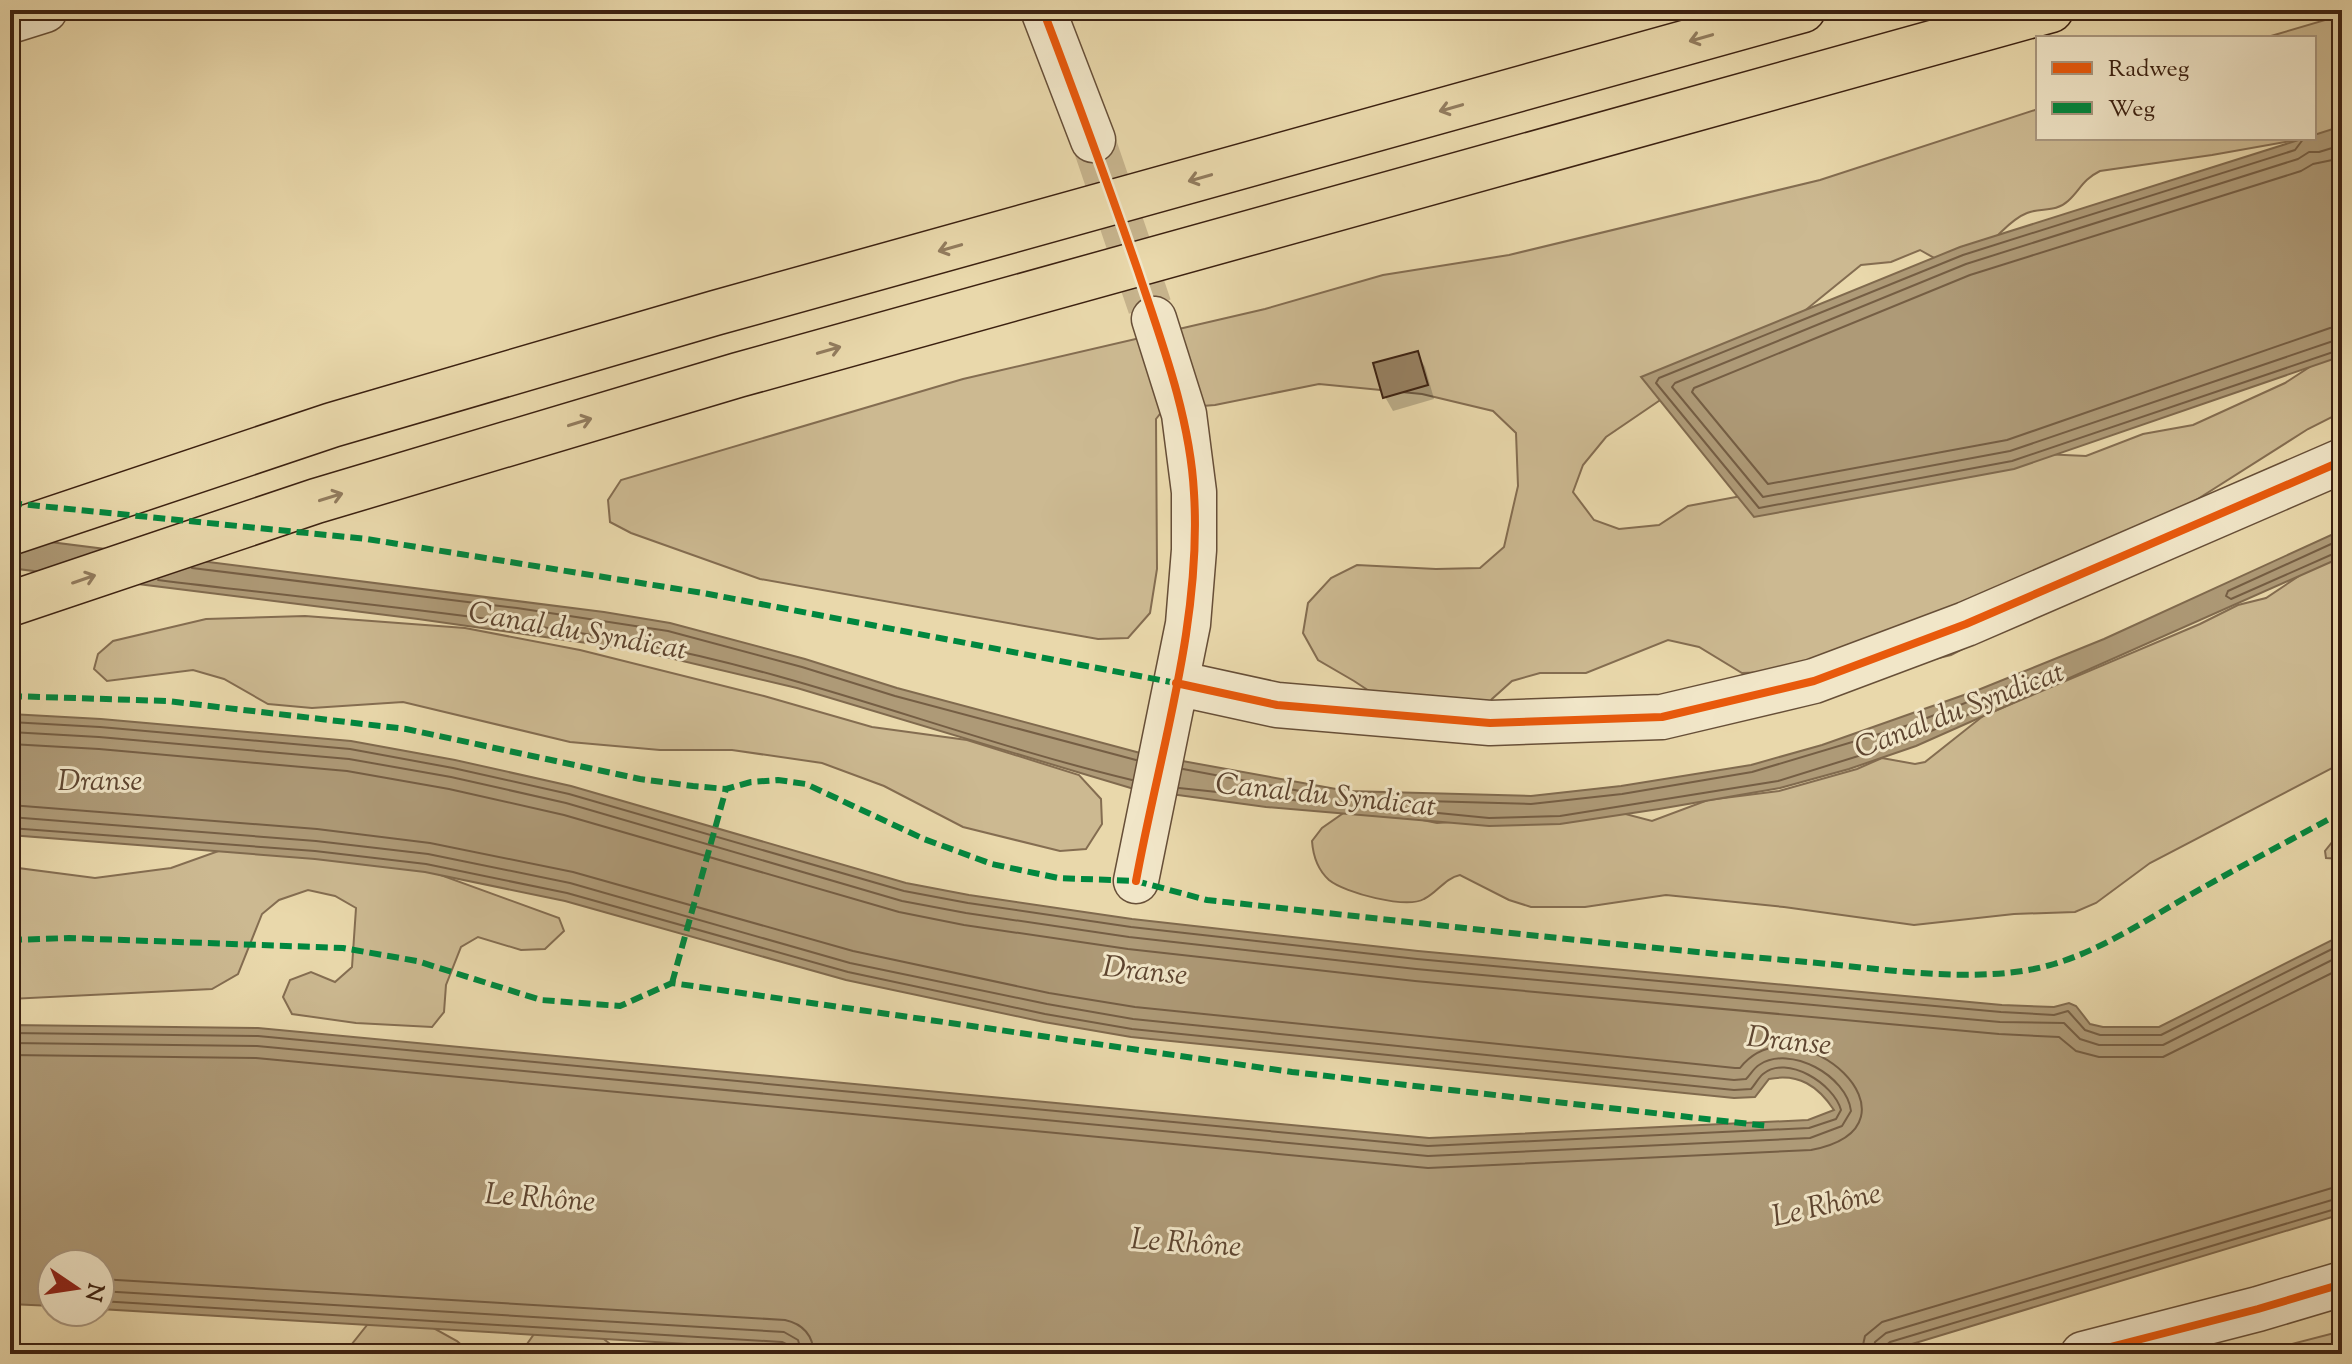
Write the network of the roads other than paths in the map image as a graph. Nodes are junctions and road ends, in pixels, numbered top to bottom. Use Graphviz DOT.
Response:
graph roads {
  1 [pos="45,10"];
  2 [pos="1043,10"];
  3 [pos="1803,10"];
  4 [pos="2051,10"];
  5 [pos="10,21"];
  6 [pos="1093,140"];
  7 [pos="1154,319"];
  8 [pos="2342,461"];
  9 [pos="10,533"];
  10 [pos="10,604"];
  11 [pos="1174,698"];
  12 [pos="1140,860"];
  13 [pos="2342,1284"];
  14 [pos="2083,1354"];
  1 -- 5 [label="street"];
  2 -- 6 [label="street"];
  3 -- 9 [label="highway, one-way"];
  10 -- 4 [label="highway, one-way"];
  7 -- 11 [label="street"];
  8 -- 11 [label="street"];
  11 -- 12 [label="street"];
  13 -- 14 [label="street"];
}
